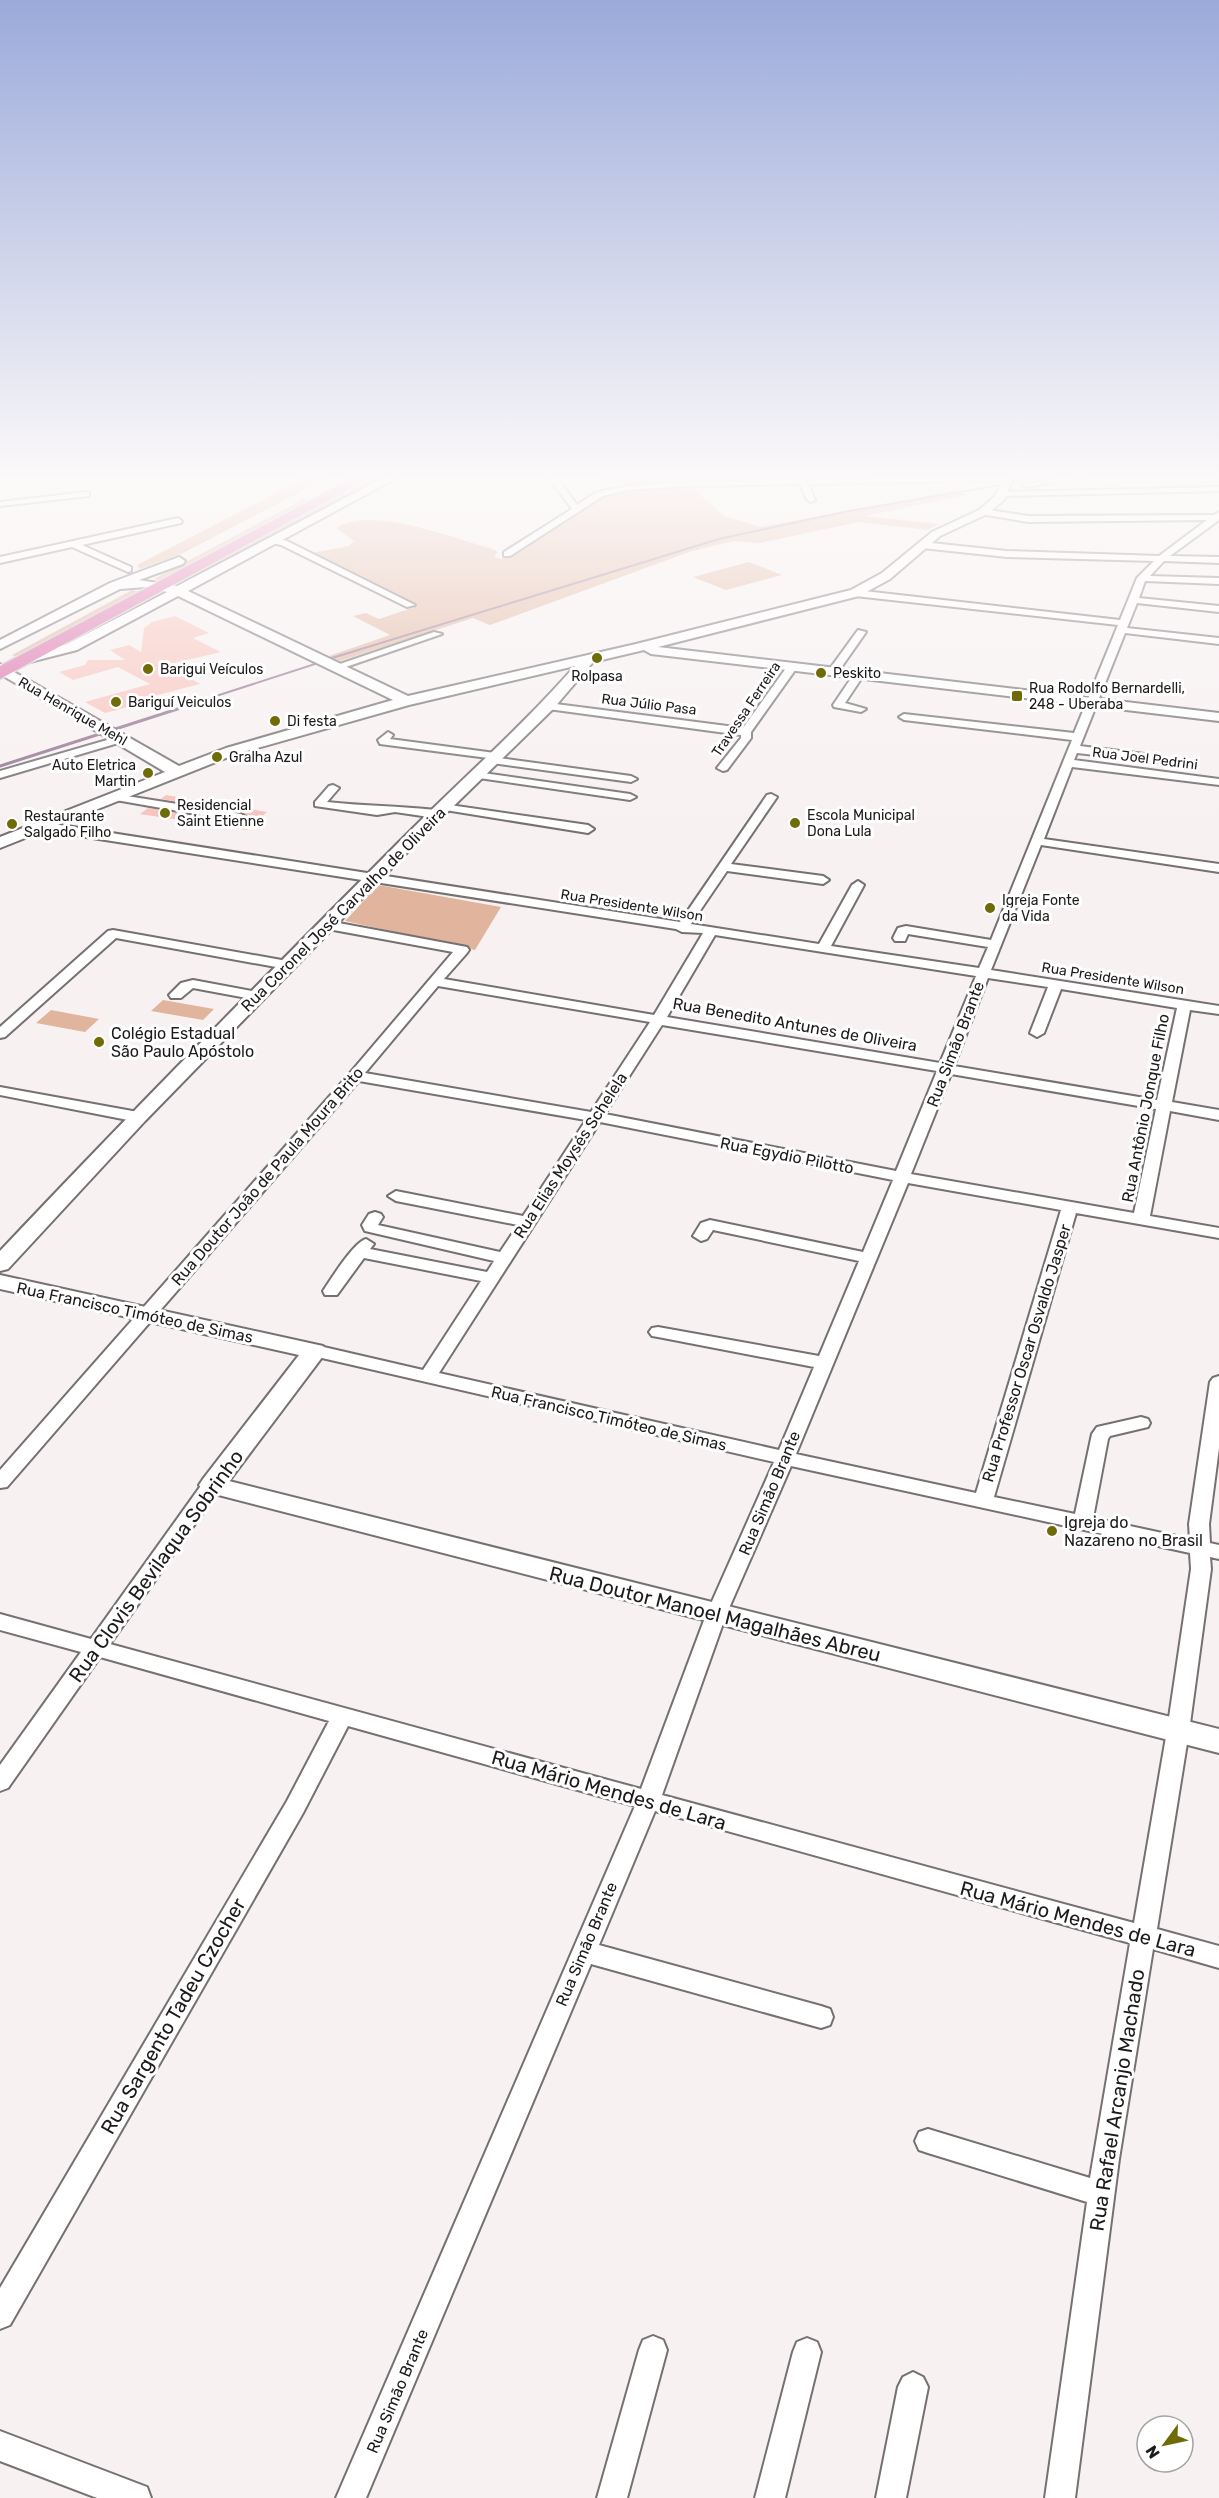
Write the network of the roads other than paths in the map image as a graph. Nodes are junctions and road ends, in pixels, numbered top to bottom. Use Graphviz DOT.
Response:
graph roads {
  1 [pos="103,592"];
  2 [pos="111,592"];
  3 [pos="163,592"];
  4 [pos="178,592"];
  5 [pos="383,592"];
  6 [pos="859,592"];
  7 [pos="1137,592"];
  8 [pos="855,594"];
  9 [pos="1134,600"];
  10 [pos="410,605"];
  11 [pos="1219,609"];
  12 [pos="1123,627"];
  13 [pos="861,632"];
  14 [pos="437,634"];
  15 [pos="1219,640"];
  16 [pos="0,645"];
  17 [pos="638,648"];
  18 [pos="588,660"];
  19 [pos="793,666"];
  20 [pos="1,667"];
  21 [pos="336,667"];
  22 [pos="834,670"];
  23 [pos="860,673"];
  24 [pos="1093,702"];
  25 [pos="406,703"];
  26 [pos="548,706"];
  27 [pos="861,709"];
  28 [pos="904,717"];
  29 [pos="1219,717"];
  30 [pos="746,732"];
  31 [pos="114,734"];
  32 [pos="388,735"];
  33 [pos="444,735"];
  34 [pos="429,748"];
  35 [pos="1073,750"];
  36 [pos="493,758"];
  37 [pos="1160,759"];
  38 [pos="723,768"];
  39 [pos="177,772"];
  40 [pos="0,775"];
  41 [pos="476,775"];
  42 [pos="631,779"];
  43 [pos="1219,782"];
  44 [pos="333,788"];
  45 [pos="114,797"];
  46 [pos="630,797"];
  47 [pos="771,797"];
  48 [pos="440,810"];
  49 [pos="241,818"];
  50 [pos="41,826"];
  51 [pos="588,829"];
  52 [pos="1035,841"];
  53 [pos="0,843"];
  54 [pos="724,867"];
  55 [pos="1219,868"];
  56 [pos="373,879"];
  57 [pos="823,880"];
  58 [pos="858,885"];
  59 [pos="328,925"];
  60 [pos="682,928"];
  61 [pos="710,932"];
  62 [pos="900,938"];
  63 [pos="994,944"];
  64 [pos="823,949"];
  65 [pos="287,965"];
  66 [pos="983,972"];
  67 [pos="436,982"];
  68 [pos="1056,984"];
  69 [pos="176,995"];
  70 [pos="256,996"];
  71 [pos="1184,1005"];
  72 [pos="1219,1011"];
  73 [pos="659,1019"];
  74 [pos="1037,1033"];
  75 [pos="0,1034"];
  76 [pos="946,1069"];
  77 [pos="355,1076"];
  78 [pos="0,1091"];
  79 [pos="1163,1105"];
  80 [pos="1219,1115"];
  81 [pos="138,1117"];
  82 [pos="594,1118"];
  83 [pos="902,1177"];
  84 [pos="396,1196"];
  85 [pos="1070,1207"];
  86 [pos="375,1217"];
  87 [pos="1141,1219"];
  88 [pos="527,1222"];
  89 [pos="1219,1233"];
  90 [pos="701,1236"];
  91 [pos="504,1258"];
  92 [pos="868,1258"];
  93 [pos="0,1264"];
  94 [pos="491,1278"];
  95 [pos="0,1282"];
  96 [pos="331,1291"];
  97 [pos="146,1315"];
  98 [pos="658,1332"];
  99 [pos="315,1352"];
  100 [pos="825,1363"];
  101 [pos="428,1376"];
  102 [pos="1219,1382"];
  103 [pos="1141,1423"];
  104 [pos="785,1458"];
  105 [pos="0,1482"];
  106 [pos="212,1485"];
  107 [pos="983,1500"];
  108 [pos="1083,1522"];
  109 [pos="1209,1550"];
  110 [pos="716,1615"];
  111 [pos="0,1622"];
  112 [pos="97,1648"];
  113 [pos="343,1715"];
  114 [pos="1178,1731"];
  115 [pos="1219,1741"];
  116 [pos="0,1782"];
  117 [pos="648,1801"];
  118 [pos="1143,1937"];
  119 [pos="583,1951"];
  120 [pos="1219,1957"];
  121 [pos="821,2017"];
  122 [pos="928,2141"];
  123 [pos="1101,2194"];
  124 [pos="0,2315"];
  125 [pos="653,2350"];
  126 [pos="807,2352"];
  127 [pos="913,2387"];
  128 [pos="0,2446"];
  129 [pos="136,2498"];
  130 [pos="351,2498"];
  131 [pos="612,2498"];
  132 [pos="770,2498"];
  133 [pos="891,2498"];
  134 [pos="1060,2498"];
  1 -- 16 [label="street"];
  2 -- 20 [label="highway"];
  3 -- 20 [label="highway"];
  4 -- 21 [label="street"];
  5 -- 10 [label="street"];
  6 -- 8 [label="street"];
  7 -- 9 [label="street, Rua Simão Brante"];
  8 -- 12 [label="street"];
  8 -- 17 [label="street"];
  9 -- 11 [label="street"];
  9 -- 12 [label="street, Rua Simão Brante"];
  12 -- 15 [label="street"];
  12 -- 24 [label="street, Rua Simão Brante"];
  13 -- 22 [label="street"];
  14 -- 21 [label="street"];
  17 -- 18 [label="street"];
  17 -- 19 [label="street"];
  18 -- 25 [label="street"];
  18 -- 26 [label="street, Rua Coronel José Carvalho de Oliveira"];
  19 -- 22 [label="street"];
  19 -- 30 [label="street, Travessa Ferreira"];
  20 -- 31 [label="street, Rua Henrique Mehl"];
  21 -- 25 [label="street"];
  22 -- 23 [label="street"];
  23 -- 24 [label="street"];
  23 -- 27 [label="street"];
  24 -- 29 [label="street"];
  24 -- 35 [label="street, Rua Simão Brante"];
  25 -- 39 [label="street"];
  26 -- 30 [label="street, Rua Júlio Pasa"];
  26 -- 36 [label="street, Rua Coronel José Carvalho de Oliveira"];
  28 -- 35 [label="street"];
  30 -- 38 [label="street, Travessa Ferreira"];
  31 -- 39 [label="street, Rua Henrique Mehl"];
  31 -- 40 [label="street"];
  32 -- 34 [label="street"];
  33 -- 34 [label="street"];
  34 -- 36 [label="street"];
  35 -- 37 [label="street"];
  35 -- 43 [label="street, Rua Joel Pedrini"];
  35 -- 52 [label="street, Rua Simão Brante"];
  36 -- 41 [label="street, Rua Coronel José Carvalho de Oliveira"];
  36 -- 42 [label="street"];
  39 -- 45 [label="street"];
  41 -- 46 [label="street"];
  41 -- 48 [label="street, Rua Coronel José Carvalho de Oliveira"];
  44 -- 48 [label="street"];
  45 -- 49 [label="street"];
  45 -- 50 [label="street"];
  47 -- 54 [label="street"];
  48 -- 51 [label="street"];
  48 -- 56 [label="street, Rua Coronel José Carvalho de Oliveira"];
  50 -- 53 [label="street"];
  50 -- 56 [label="street, Rua Presidente Wilson"];
  52 -- 55 [label="street"];
  52 -- 63 [label="street, Rua Simão Brante"];
  54 -- 57 [label="street"];
  54 -- 60 [label="street"];
  56 -- 59 [label="street, Rua Coronel José Carvalho de Oliveira"];
  56 -- 60 [label="street, Rua Presidente Wilson"];
  58 -- 64 [label="street"];
  59 -- 65 [label="street, Rua Coronel José Carvalho de Oliveira"];
  59 -- 67 [label="street, Rua Doutor João de Paula Moura Brito"];
  60 -- 61 [label="street, Rua Presidente Wilson"];
  61 -- 64 [label="street, Rua Presidente Wilson"];
  61 -- 73 [label="street, Rua Elias Moysés Schelela"];
  62 -- 63 [label="street"];
  63 -- 66 [label="street, Rua Simão Brante"];
  64 -- 66 [label="street, Rua Presidente Wilson"];
  65 -- 70 [label="street, Rua Coronel José Carvalho de Oliveira"];
  65 -- 75 [label="street"];
  66 -- 68 [label="street, Rua Presidente Wilson"];
  66 -- 76 [label="street, Rua Simão Brante"];
  67 -- 73 [label="street, Rua Benedito Antunes de Oliveira"];
  67 -- 77 [label="street, Rua Doutor João de Paula Moura Brito"];
  68 -- 71 [label="street, Rua Presidente Wilson"];
  68 -- 74 [label="street"];
  69 -- 70 [label="street"];
  70 -- 81 [label="street, Rua Coronel José Carvalho de Oliveira"];
  71 -- 72 [label="street, Rua Presidente Wilson"];
  71 -- 79 [label="street, Rua Antônio Jonque Filho"];
  73 -- 76 [label="street, Rua Benedito Antunes de Oliveira"];
  73 -- 82 [label="street, Rua Elias Moysés Schelela"];
  76 -- 79 [label="street, Rua Benedito Antunes de Oliveira"];
  76 -- 83 [label="street, Rua Simão Brante"];
  77 -- 82 [label="street, Rua Egydio Pilotto"];
  77 -- 97 [label="street, Rua Doutor João de Paula Moura Brito"];
  78 -- 81 [label="street"];
  79 -- 80 [label="street, Rua Benedito Antunes de Oliveira"];
  79 -- 87 [label="street, Rua Antônio Jonque Filho"];
  81 -- 93 [label="street, Rua Coronel José Carvalho de Oliveira"];
  82 -- 83 [label="street, Rua Egydio Pilotto"];
  82 -- 88 [label="street, Rua Elias Moysés Schelela"];
  83 -- 85 [label="street, Rua Egydio Pilotto"];
  83 -- 92 [label="street, Rua Simão Brante"];
  84 -- 88 [label="street"];
  85 -- 87 [label="street, Rua Egydio Pilotto"];
  85 -- 107 [label="street, Rua Professor Oscar Osvaldo Jasper"];
  86 -- 91 [label="street"];
  87 -- 89 [label="street, Rua Egydio Pilotto"];
  88 -- 91 [label="street, Rua Elias Moysés Schelela"];
  90 -- 92 [label="street"];
  91 -- 94 [label="street, Rua Elias Moysés Schelela"];
  92 -- 100 [label="street, Rua Simão Brante"];
  94 -- 96 [label="street"];
  94 -- 101 [label="street, Rua Elias Moysés Schelela"];
  95 -- 97 [label="street, Rua Francisco Timóteo de Simas"];
  97 -- 99 [label="street, Rua Francisco Timóteo de Simas"];
  97 -- 105 [label="street, Rua Doutor João de Paula Moura Brito"];
  98 -- 100 [label="street"];
  99 -- 101 [label="street, Rua Francisco Timóteo de Simas"];
  99 -- 106 [label="street, Rua Clovis Bevilaqua Sobrinho"];
  100 -- 104 [label="street, Rua Simão Brante"];
  101 -- 104 [label="street, Rua Francisco Timóteo de Simas"];
  102 -- 109 [label="street, Rua Rafael Arcanjo Machado"];
  103 -- 108 [label="street"];
  104 -- 107 [label="street, Rua Francisco Timóteo de Simas"];
  104 -- 110 [label="street, Rua Simão Brante"];
  106 -- 110 [label="street, Rua Doutor Manoel Magalhães Abreu"];
  106 -- 112 [label="street, Rua Clovis Bevilaqua Sobrinho"];
  107 -- 108 [label="street, Rua Francisco Timóteo de Simas"];
  108 -- 109 [label="street, Rua Francisco Timóteo de Simas"];
  109 -- 114 [label="street, Rua Rafael Arcanjo Machado"];
  110 -- 114 [label="street, Rua Doutor Manoel Magalhães Abreu"];
  110 -- 117 [label="street, Rua Simão Brante"];
  111 -- 112 [label="street, Rua Mário Mendes de Lara"];
  112 -- 113 [label="street, Rua Mário Mendes de Lara"];
  112 -- 116 [label="street, Rua Clovis Bevilaqua Sobrinho"];
  113 -- 117 [label="street, Rua Mário Mendes de Lara"];
  113 -- 124 [label="street, Rua Sargento Tadeu Czocher"];
  114 -- 115 [label="street, Rua Doutor Manoel Magalhães Abreu"];
  114 -- 118 [label="street, Rua Rafael Arcanjo Machado"];
  117 -- 118 [label="street, Rua Mário Mendes de Lara"];
  117 -- 119 [label="street, Rua Simão Brante"];
  118 -- 120 [label="street, Rua Mário Mendes de Lara"];
  118 -- 123 [label="street, Rua Rafael Arcanjo Machado"];
  119 -- 121 [label="street"];
  119 -- 130 [label="street, Rua Simão Brante"];
  122 -- 123 [label="street"];
  123 -- 134 [label="street, Rua Rafael Arcanjo Machado"];
  125 -- 131 [label="street"];
  126 -- 132 [label="street"];
  127 -- 133 [label="street"];
  128 -- 129 [label="street"];
}
